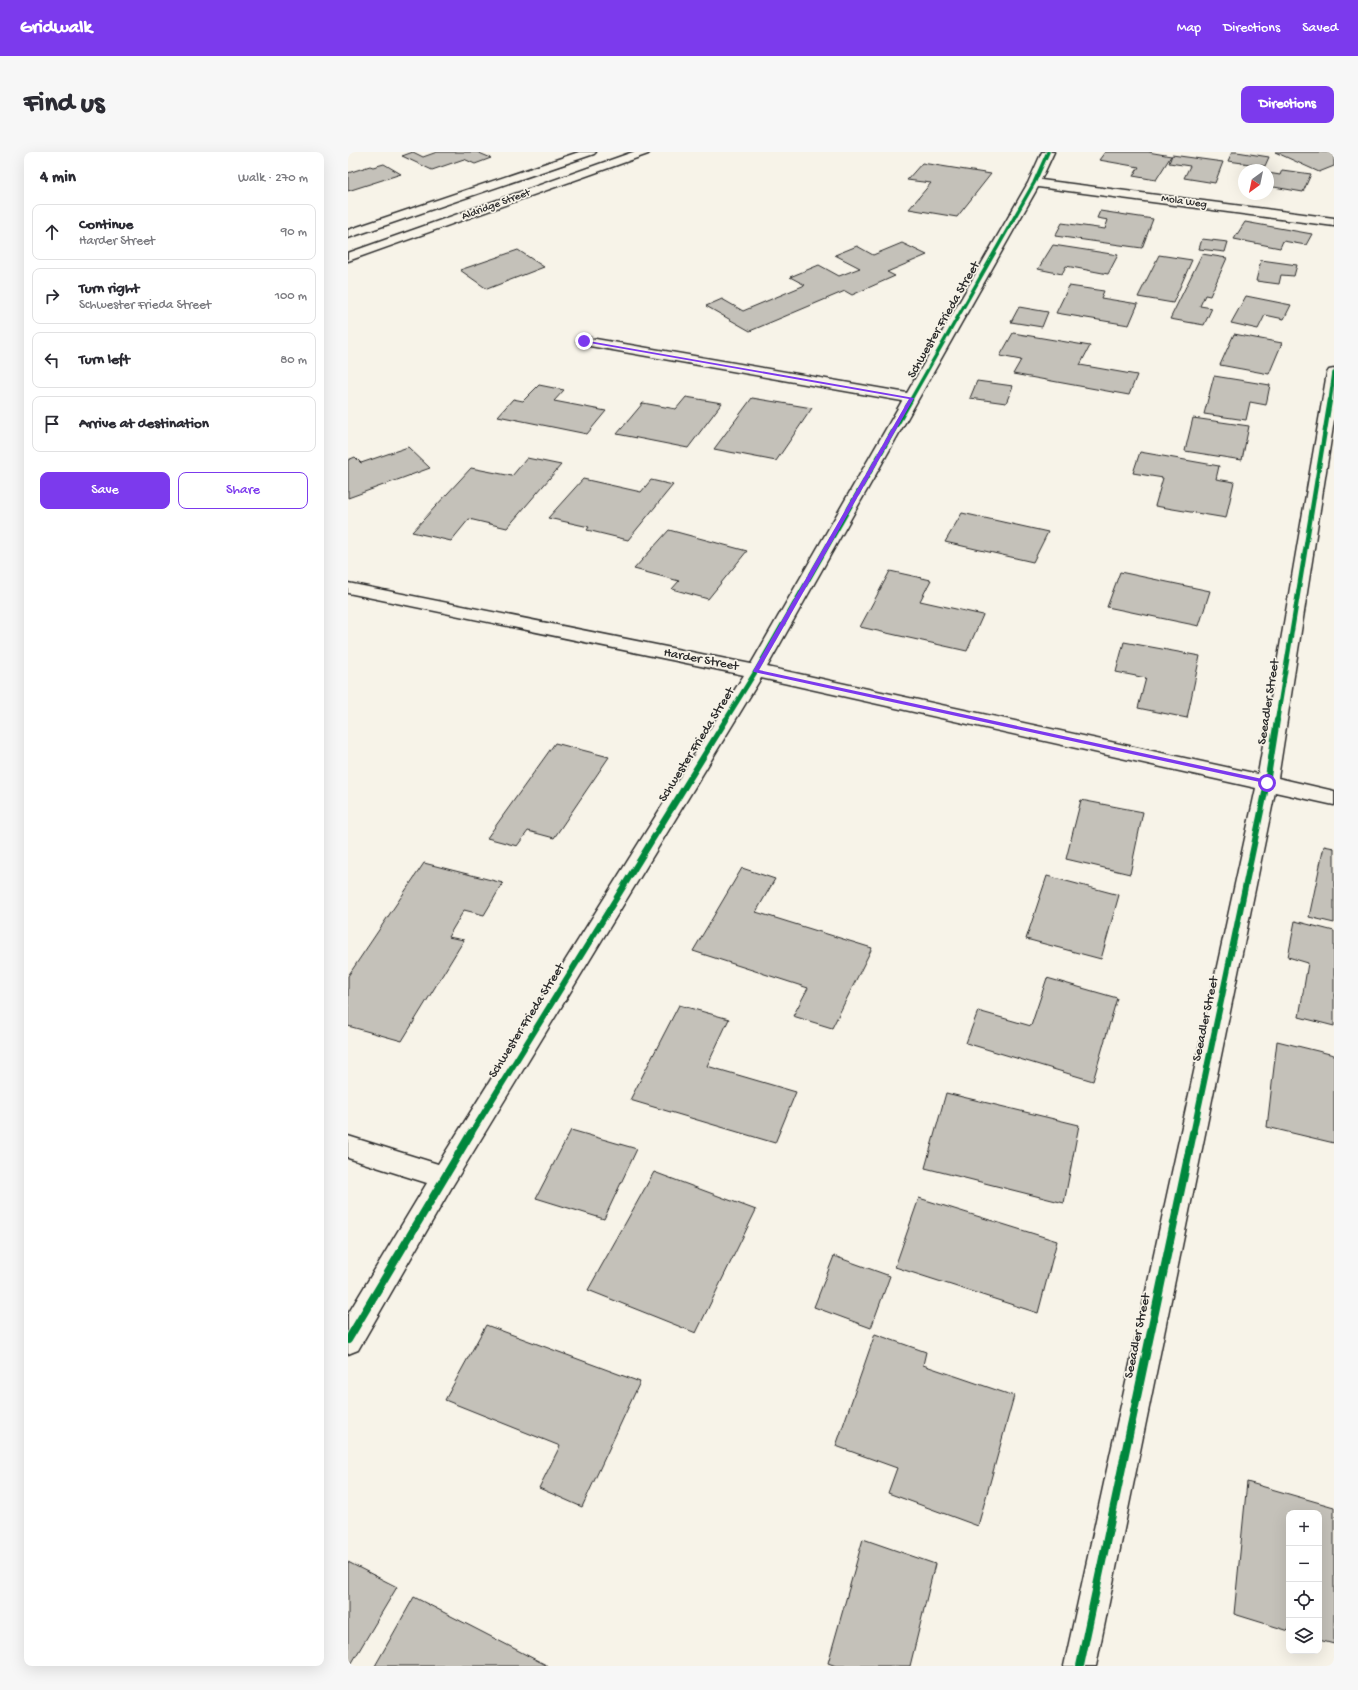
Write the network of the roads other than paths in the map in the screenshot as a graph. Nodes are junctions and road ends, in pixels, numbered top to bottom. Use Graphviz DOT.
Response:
graph roads {
  1 [pos="590,152"];
  2 [pos="644,152"];
  3 [pos="1048,152"];
  4 [pos="1034,183"];
  5 [pos="1334,222"];
  6 [pos="348,234"];
  7 [pos="348,257"];
  8 [pos="584,341"];
  9 [pos="1334,373"];
  10 [pos="912,398"];
  11 [pos="348,588"];
  12 [pos="756,671"];
  13 [pos="1267,783"];
  14 [pos="1334,798"];
  15 [pos="348,1147"];
  16 [pos="444,1177"];
  17 [pos="348,1340"];
  18 [pos="1080,1666"];
  1 -- 6 [label="street, Aldridge Street"];
  2 -- 7 [label="street, Aldridge Street"];
  3 -- 4 [label="street, Schwester Frieda Street"];
  4 -- 5 [label="street, Mola Weg"];
  4 -- 10 [label="street, Schwester Frieda Street"];
  8 -- 10 [label="street"];
  9 -- 13 [label="street, Seeadler Street"];
  10 -- 12 [label="street, Schwester Frieda Street"];
  11 -- 12 [label="street, Harder Street"];
  12 -- 13 [label="street, Harder Street"];
  12 -- 16 [label="street, Schwester Frieda Street"];
  13 -- 14 [label="street, Harder Street"];
  13 -- 18 [label="street, Seeadler Street"];
  15 -- 16 [label="street"];
  16 -- 17 [label="street, Schwester Frieda Street"];
}
